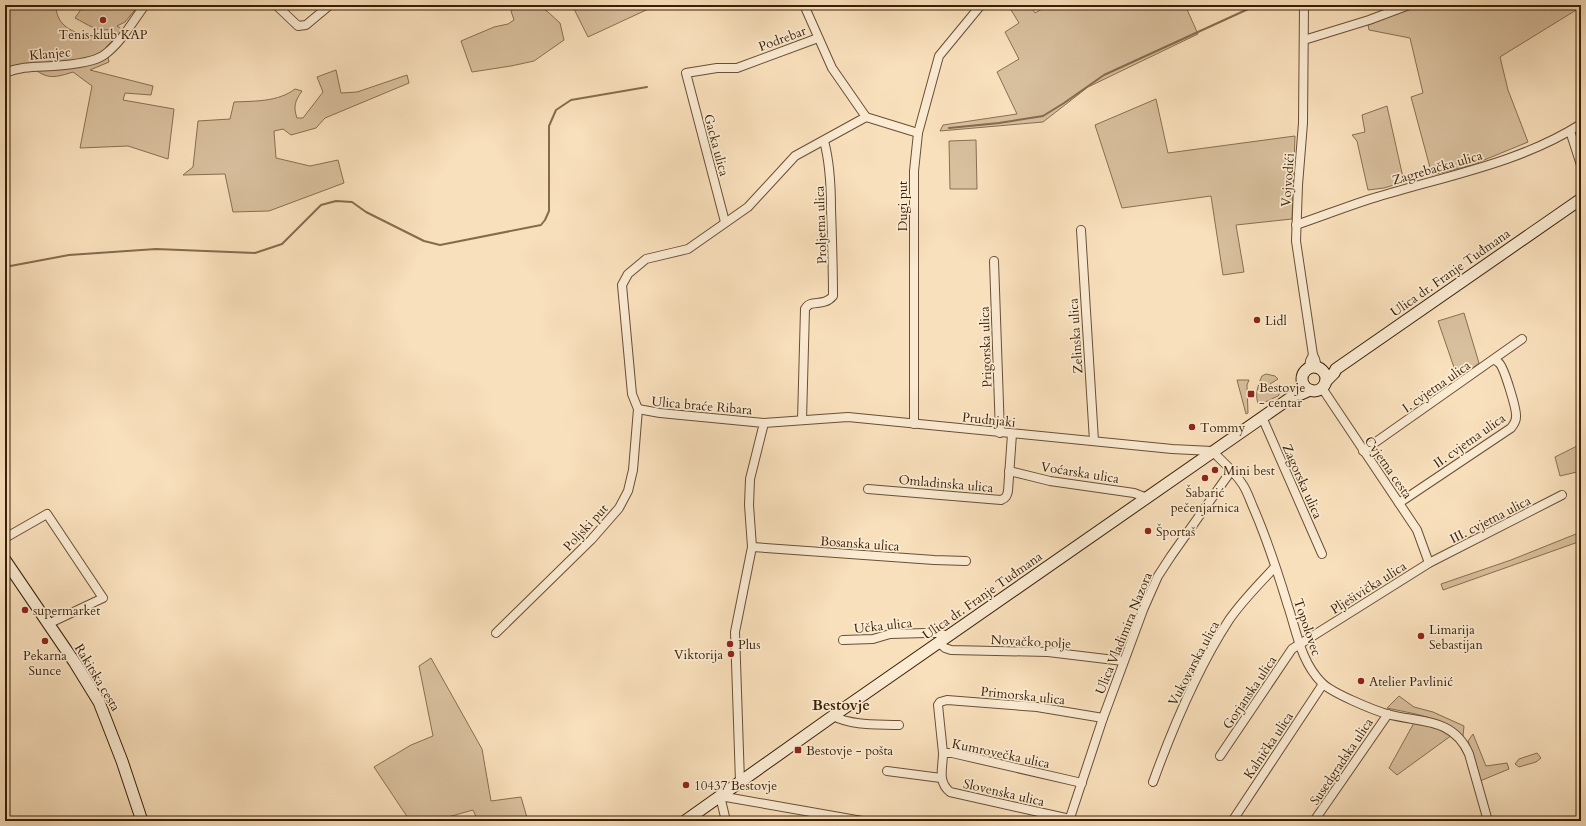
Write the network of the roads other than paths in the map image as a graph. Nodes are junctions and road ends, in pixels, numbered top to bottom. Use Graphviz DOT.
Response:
graph roads {
  1 [pos="145,5"];
  2 [pos="276,5"];
  3 [pos="330,5"];
  4 [pos="804,5"];
  5 [pos="981,5"];
  6 [pos="1304,5"];
  7 [pos="1409,5"];
  8 [pos="818,38"];
  9 [pos="1304,40"];
  10 [pos="5,73"];
  11 [pos="686,74"];
  12 [pos="866,117"];
  13 [pos="1581,124"];
  14 [pos="1570,131"];
  15 [pos="918,133"];
  16 [pos="824,141"];
  17 [pos="1581,165"];
  18 [pos="1581,199"];
  19 [pos="725,222"];
  20 [pos="1296,225"];
  21 [pos="1081,230"];
  22 [pos="994,261"];
  23 [pos="1522,339"];
  24 [pos="1494,360"];
  25 [pos="1318,378"];
  26 [pos="1296,394"];
  27 [pos="638,409"];
  28 [pos="1262,417"];
  29 [pos="802,420"];
  30 [pos="764,423"];
  31 [pos="914,424"];
  32 [pos="1000,433"];
  33 [pos="1012,434"];
  34 [pos="1094,441"];
  35 [pos="1212,451"];
  36 [pos="1363,451"];
  37 [pos="1009,471"];
  38 [pos="1231,471"];
  39 [pos="868,489"];
  40 [pos="1562,495"];
  41 [pos="1147,498"];
  42 [pos="1400,503"];
  43 [pos="5,538"];
  44 [pos="752,547"];
  45 [pos="1322,554"];
  46 [pos="5,560"];
  47 [pos="966,561"];
  48 [pos="1429,563"];
  49 [pos="1274,567"];
  50 [pos="48,624"];
  51 [pos="496,633"];
  52 [pos="948,636"];
  53 [pos="843,640"];
  54 [pos="938,643"];
  55 [pos="1299,644"];
  56 [pos="1124,661"];
  57 [pos="1323,684"];
  58 [pos="940,702"];
  59 [pos="1388,714"];
  60 [pos="833,716"];
  61 [pos="1102,718"];
  62 [pos="899,726"];
  63 [pos="944,753"];
  64 [pos="1220,756"];
  65 [pos="887,771"];
  66 [pos="941,778"];
  67 [pos="740,782"];
  68 [pos="1153,782"];
  69 [pos="1082,783"];
  70 [pos="720,796"];
  71 [pos="1070,820"];
  72 [pos="1233,820"];
  73 [pos="142,821"];
  74 [pos="685,821"];
  75 [pos="726,821"];
  76 [pos="862,821"];
  77 [pos="1314,821"];
  78 [pos="1488,821"];
  1 -- 10 [label="street, Klanjec"];
  2 -- 3 [label="street"];
  4 -- 8 [label="street"];
  5 -- 15 [label="street, Dugi put"];
  6 -- 9 [label="street, Vojvodići"];
  7 -- 9 [label="street"];
  8 -- 11 [label="street, Podrebar"];
  8 -- 12 [label="street, Podrebar"];
  9 -- 20 [label="street, Vojvodići"];
  11 -- 19 [label="street, Gacka ulica"];
  12 -- 15 [label="street"];
  12 -- 16 [label="street, Ulica braće Ribara"];
  13 -- 14 [label="street, Zagrebačka ulica"];
  14 -- 17 [label="street"];
  14 -- 20 [label="street, Zagrebačka ulica"];
  15 -- 31 [label="street, Dugi put"];
  16 -- 19 [label="street, Ulica braće Ribara"];
  16 -- 29 [label="street, Proljetna ulica"];
  18 -- 25 [label="main road, Ulica dr. Franje Tuđmana"];
  19 -- 27 [label="street, Ulica braće Ribara"];
  20 -- 25 [label="street, Vojvodići"];
  21 -- 34 [label="street, Zelinska ulica"];
  22 -- 32 [label="street, Prigorska ulica"];
  23 -- 24 [label="street, I. cvjetna ulica"];
  24 -- 36 [label="street, I. cvjetna ulica"];
  24 -- 42 [label="street, II. cvjetna ulica"];
  25 -- 26 [label="main road, Ulica dr. Franje Tuđmana"];
  25 -- 26 [label="main road"];
  25 -- 36 [label="street, Cvjetna cesta"];
  26 -- 28 [label="main road, Ulica dr. Franje Tuđmana"];
  27 -- 30 [label="street, Ulica braće Ribara"];
  27 -- 51 [label="street, Poljski put"];
  28 -- 35 [label="main road, Ulica dr. Franje Tuđmana"];
  28 -- 45 [label="street, Zagorska ulica"];
  29 -- 30 [label="street, Prudnjaki"];
  29 -- 31 [label="street, Prudnjaki"];
  30 -- 44 [label="street, Ulica braće Ribara"];
  31 -- 32 [label="street, Prudnjaki"];
  32 -- 33 [label="street, Prudnjaki"];
  33 -- 34 [label="street, Prudnjaki"];
  33 -- 37 [label="street, Omladinska ulica"];
  34 -- 35 [label="street, Prudnjaki"];
  35 -- 38 [label="street, Topolovec"];
  35 -- 41 [label="main road, Ulica dr. Franje Tuđmana"];
  36 -- 42 [label="street, Cvjetna cesta"];
  37 -- 39 [label="street, Omladinska ulica"];
  37 -- 41 [label="street, Voćarska ulica"];
  38 -- 49 [label="street, Topolovec"];
  38 -- 56 [label="street, Ulica Vladimira Nazora"];
  40 -- 48 [label="street, III. cvjetna ulica"];
  41 -- 52 [label="main road, Ulica dr. Franje Tuđmana"];
  42 -- 48 [label="street, Cvjetna cesta"];
  43 -- 50 [label="street"];
  44 -- 47 [label="street, Bosanska ulica"];
  44 -- 67 [label="street, Ulica braće Ribara"];
  46 -- 50 [label="main road, Rakitska cesta"];
  48 -- 55 [label="street, Plješivička ulica"];
  49 -- 55 [label="street, Topolovec"];
  49 -- 68 [label="street, Vukovarska ulica"];
  50 -- 73 [label="main road, Rakitska cesta"];
  52 -- 53 [label="street, Učka ulica"];
  52 -- 54 [label="main road, Ulica dr. Franje Tuđmana"];
  54 -- 56 [label="street, Novačko polje"];
  54 -- 60 [label="main road, Ulica dr. Franje Tuđmana"];
  55 -- 57 [label="street, Topolovec"];
  55 -- 64 [label="street, Gorjanska ulica"];
  56 -- 61 [label="street, Ulica Vladimira Nazora"];
  57 -- 59 [label="street, Topolovec"];
  57 -- 72 [label="street, Kalnička ulica"];
  58 -- 61 [label="street, Primorska ulica"];
  58 -- 63 [label="street, Kumrovečka ulica"];
  59 -- 77 [label="street, Susedgradska ulica"];
  59 -- 78 [label="street, Topolovec"];
  60 -- 62 [label="street"];
  60 -- 67 [label="main road, Ulica dr. Franje Tuđmana"];
  61 -- 69 [label="street, Ulica Vladimira Nazora"];
  63 -- 66 [label="street"];
  63 -- 69 [label="street, Kumrovečka ulica"];
  65 -- 66 [label="street"];
  66 -- 71 [label="street, Slovenska ulica"];
  67 -- 70 [label="main road, Ulica dr. Franje Tuđmana"];
  69 -- 71 [label="street, Ulica Vladimira Nazora"];
  70 -- 74 [label="main road, Ulica dr. Franje Tuđmana"];
  70 -- 75 [label="street"];
  70 -- 76 [label="street"];
}
